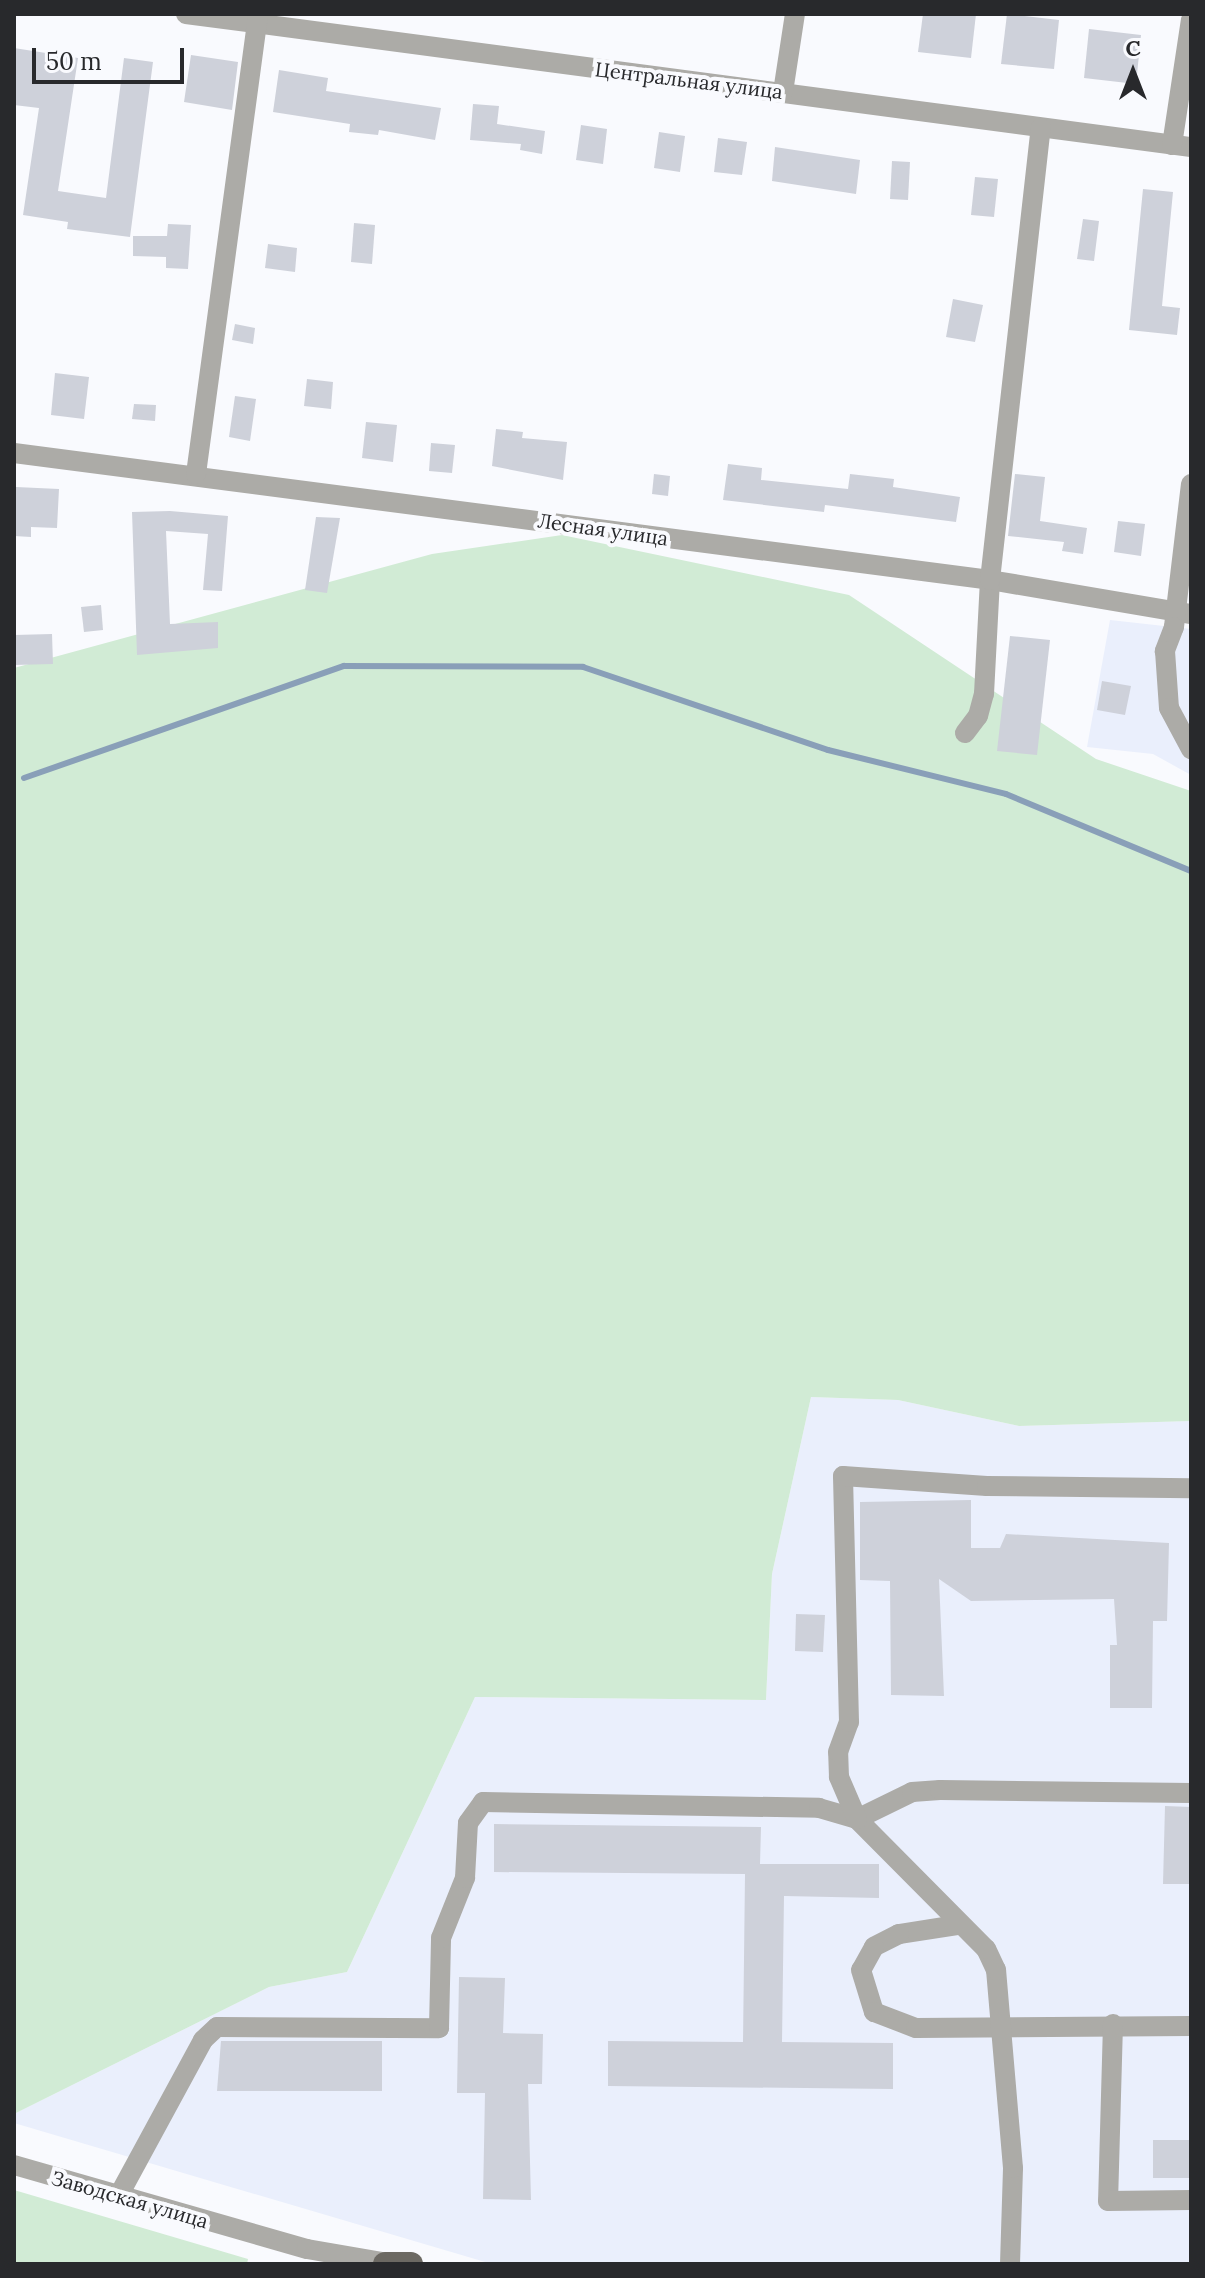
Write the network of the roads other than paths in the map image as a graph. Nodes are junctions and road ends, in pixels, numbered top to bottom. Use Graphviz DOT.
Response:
graph roads {
  1 [pos="186,14"];
  2 [pos="795,14"];
  3 [pos="257,19"];
  4 [pos="1191,19"];
  5 [pos="783,92"];
  6 [pos="1041,128"];
  7 [pos="1181,146"];
  8 [pos="14,453"];
  9 [pos="196,474"];
  10 [pos="1191,484"];
  11 [pos="990,580"];
  12 [pos="1182,612"];
  13 [pos="965,733"];
  14 [pos="1191,749"];
  15 [pos="1191,1488"];
  16 [pos="1191,1793"];
  17 [pos="857,1819"];
  18 [pos="957,1925"];
  19 [pos="1113,2024"];
  20 [pos="1004,2025"];
  21 [pos="1191,2026"];
  22 [pos="14,2165"];
  23 [pos="119,2195"];
  24 [pos="1191,2200"];
  25 [pos="246,2233"];
  26 [pos="317,2264"];
  27 [pos="386,2264"];
  28 [pos="411,2264"];
  29 [pos="1010,2264"];
  1 -- 3 [label="street, Центральная улица"];
  2 -- 5 [label="street"];
  3 -- 5 [label="street, Центральная улица"];
  3 -- 9 [label="street"];
  4 -- 7 [label="street"];
  5 -- 6 [label="street, Центральная улица"];
  6 -- 7 [label="street, Центральная улица"];
  6 -- 11 [label="street"];
  8 -- 9 [label="street, Лесная улица"];
  9 -- 11 [label="street, Лесная улица"];
  10 -- 12 [label="street"];
  11 -- 12 [label="street, Лесная улица"];
  11 -- 13 [label="street"];
  12 -- 14 [label="street"];
  15 -- 17 [label="street"];
  16 -- 17 [label="street"];
  17 -- 18 [label="street"];
  17 -- 23 [label="street"];
  18 -- 20 [label="street"];
  18 -- 20 [label="street"];
  19 -- 20 [label="street"];
  19 -- 21 [label="street"];
  19 -- 24 [label="street"];
  20 -- 29 [label="street"];
  22 -- 23 [label="street, Заводская улица"];
  23 -- 25 [label="street, Заводская улица"];
  25 -- 26 [label="street"];
  25 -- 27 [label="street"];
  27 -- 28 [label="main road"];
}
